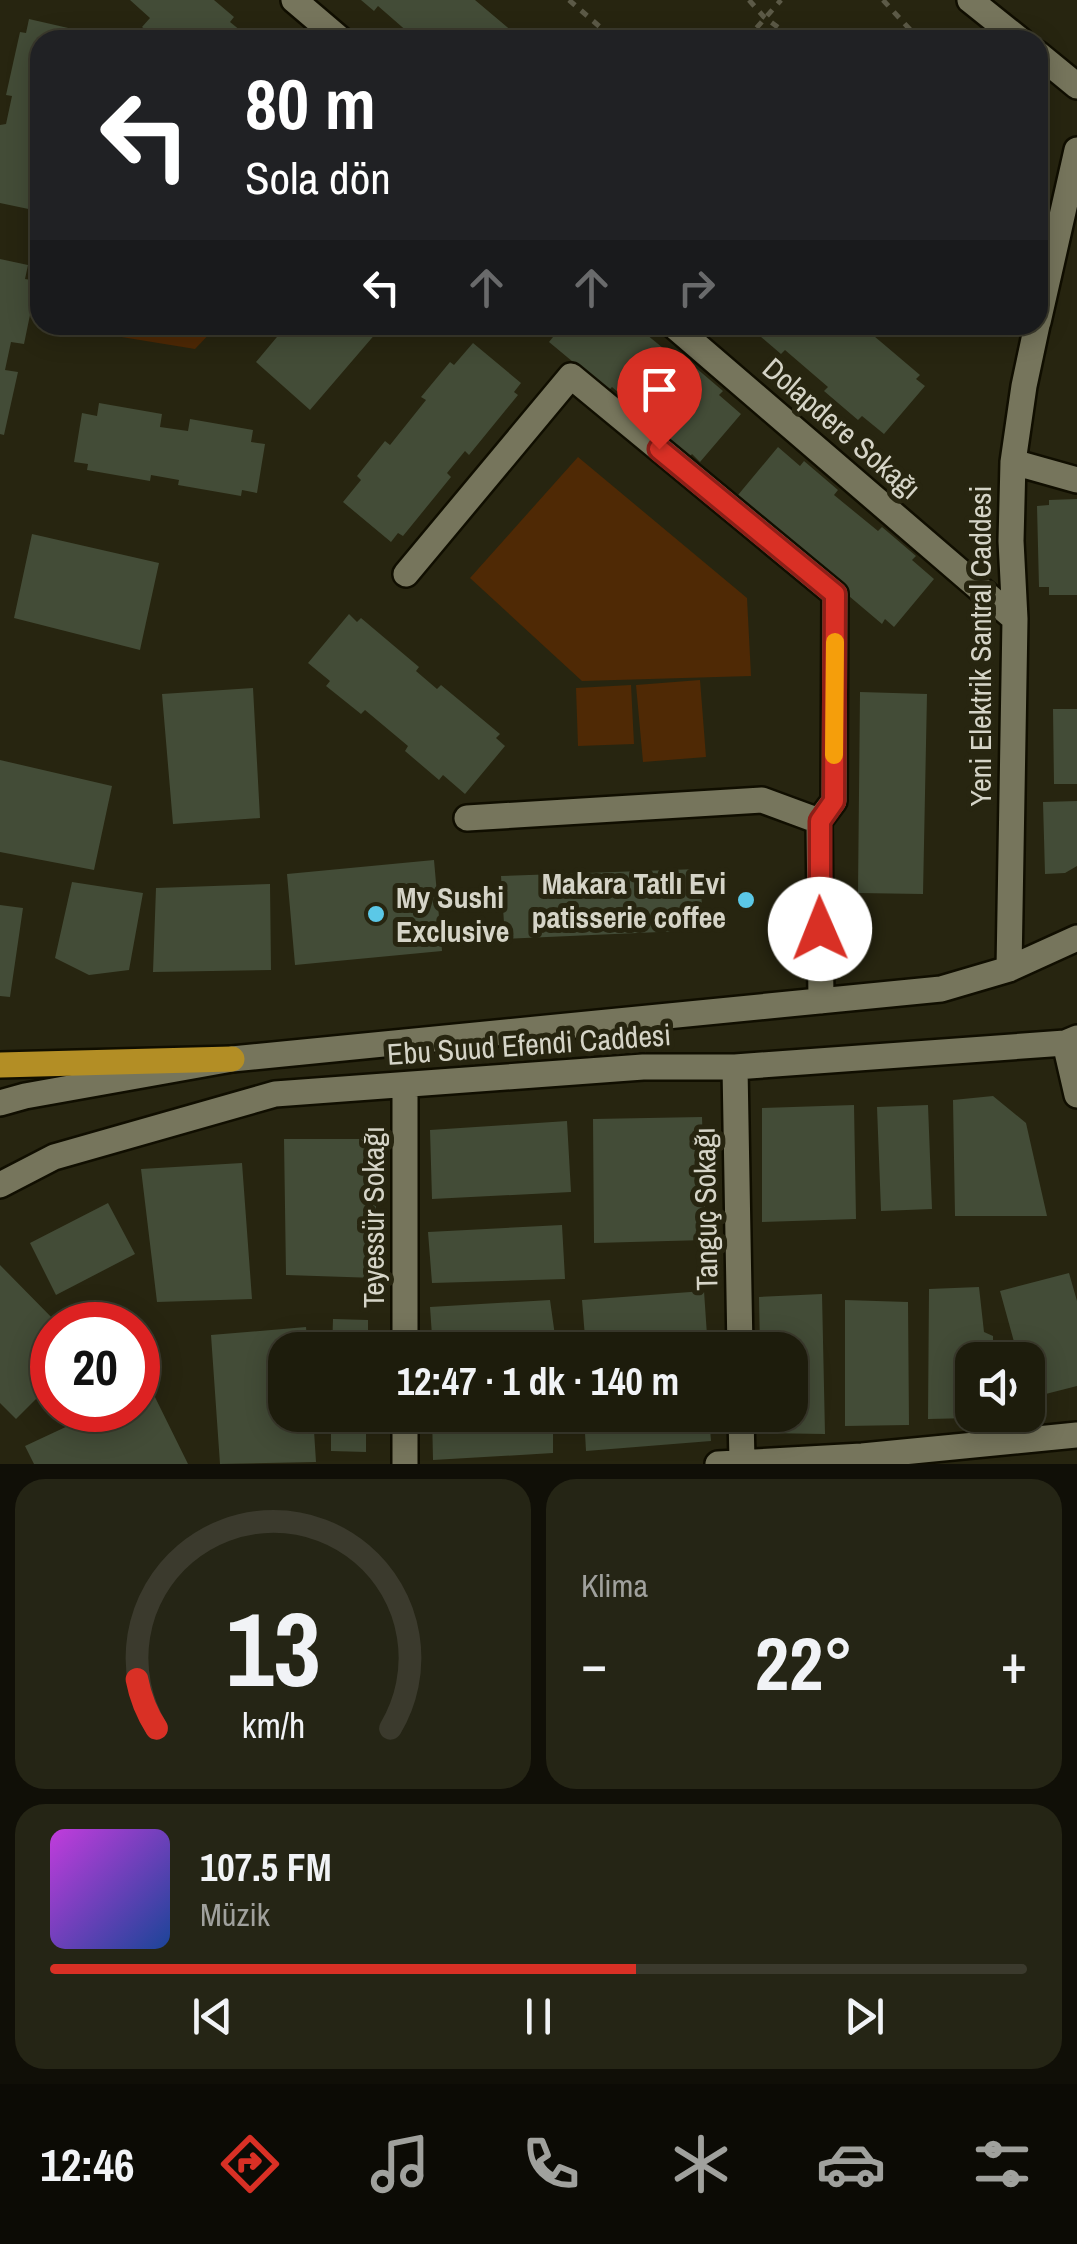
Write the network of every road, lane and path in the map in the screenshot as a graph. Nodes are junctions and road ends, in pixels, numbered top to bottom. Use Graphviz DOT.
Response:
graph roads {
  1 [pos="294,0"];
  2 [pos="569,0"];
  3 [pos="748,0"];
  4 [pos="781,0"];
  5 [pos="883,0"];
  6 [pos="970,0"];
  7 [pos="764,17"];
  8 [pos="329,30"];
  9 [pos="603,30"];
  10 [pos="754,30"];
  11 [pos="782,30"];
  12 [pos="910,30"];
  13 [pos="1008,30"];
  14 [pos="1048,62"];
  15 [pos="1077,86"];
  16 [pos="1077,150"];
  17 [pos="1072,188"];
  18 [pos="1048,281"];
  19 [pos="685,335"];
  20 [pos="1035,335"];
  21 [pos="1013,462"];
  22 [pos="1077,480"];
  23 [pos="406,574"];
  24 [pos="1015,619"];
  25 [pos="466,818"];
  26 [pos="820,821"];
  27 [pos="1077,938"];
  28 [pos="1009,969"];
  29 [pos="821,1001"];
  30 [pos="1071,1040"];
  31 [pos="232,1059"];
  32 [pos="0,1065"];
  33 [pos="735,1066"];
  34 [pos="405,1085"];
  35 [pos="1077,1095"];
  36 [pos="0,1103"];
  37 [pos="0,1185"];
  38 [pos="405,1332"];
  39 [pos="740,1332"];
  40 [pos="405,1432"];
  41 [pos="737,1432"];
  42 [pos="1077,1435"];
  43 [pos="862,1460"];
  44 [pos="730,1463"];
  45 [pos="405,1464"];
  1 -- 8 [label="street"];
  2 -- 9 [label="path"];
  3 -- 7 [label="path"];
  4 -- 7 [label="path"];
  5 -- 12 [label="path"];
  6 -- 13 [label="street"];
  7 -- 10 [label="path"];
  7 -- 11 [label="path"];
  14 -- 15 [label="street"];
  16 -- 17 [label="street, Yeni Elektrik Santral Caddesi"];
  17 -- 18 [label="street, Yeni Elektrik Santral Caddesi"];
  19 -- 24 [label="street, Dolapdere Sokağı"];
  20 -- 21 [label="street, Yeni Elektrik Santral Caddesi"];
  21 -- 22 [label="street"];
  21 -- 24 [label="street, Yeni Elektrik Santral Caddesi"];
  23 -- 26 [label="street"];
  24 -- 28 [label="street, Yeni Elektrik Santral Caddesi"];
  25 -- 26 [label="street"];
  26 -- 29 [label="street"];
  27 -- 28 [label="street, Ebu Suud Efendi Caddesi"];
  28 -- 29 [label="street, Ebu Suud Efendi Caddesi"];
  29 -- 31 [label="street, Ebu Suud Efendi Caddesi"];
  30 -- 33 [label="street, Ebu Suud Efendi Caddesi"];
  30 -- 35 [label="street"];
  31 -- 32 [label="main road"];
  31 -- 36 [label="street, Ebu Suud Efendi Caddesi"];
  33 -- 34 [label="street, Ebu Suud Efendi Caddesi"];
  33 -- 39 [label="street, Tanguç Sokağı"];
  34 -- 37 [label="street, Ebu Suud Efendi Caddesi"];
  34 -- 38 [label="street, Teyessür Sokağı"];
  40 -- 45 [label="street"];
  41 -- 44 [label="street"];
  42 -- 43 [label="street"];
  43 -- 44 [label="street"];
}
